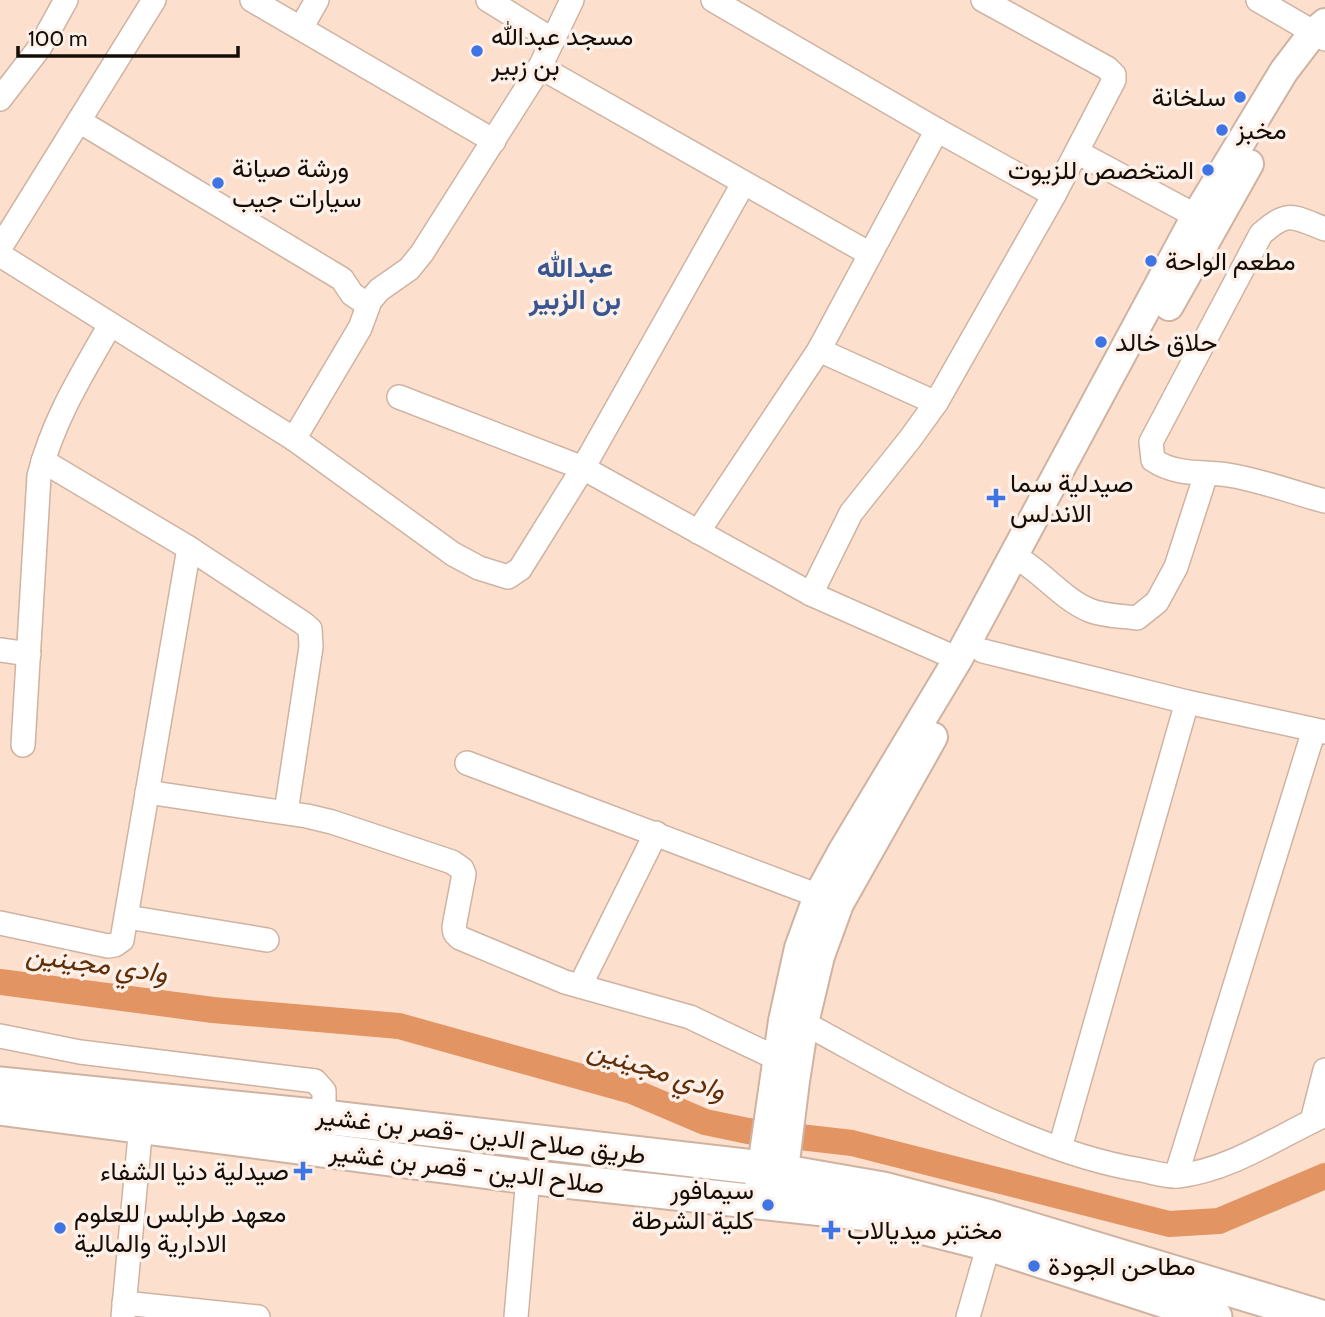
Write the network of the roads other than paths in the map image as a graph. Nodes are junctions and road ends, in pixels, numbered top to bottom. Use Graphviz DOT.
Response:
graph roads {
  1 [pos="66,0"];
  2 [pos="154,0"];
  3 [pos="252,0"];
  4 [pos="317,0"];
  5 [pos="488,0"];
  6 [pos="572,0"];
  7 [pos="713,0"];
  8 [pos="984,0"];
  9 [pos="1258,0"];
  10 [pos="301,28"];
  11 [pos="1322,36"];
  12 [pos="553,40"];
  13 [pos="540,67"];
  14 [pos="0,99"];
  15 [pos="79,121"];
  16 [pos="937,130"];
  17 [pos="494,141"];
  18 [pos="1077,152"];
  19 [pos="743,184"];
  20 [pos="1054,195"];
  21 [pos="1196,216"];
  22 [pos="1325,229"];
  23 [pos="0,248"];
  24 [pos="870,254"];
  25 [pos="0,256"];
  26 [pos="342,279"];
  27 [pos="384,287"];
  28 [pos="368,305"];
  29 [pos="110,325"];
  30 [pos="819,350"];
  31 [pos="399,397"];
  32 [pos="936,403"];
  33 [pos="295,439"];
  34 [pos="43,461"];
  35 [pos="583,468"];
  36 [pos="1206,474"];
  37 [pos="1325,501"];
  38 [pos="698,532"];
  39 [pos="189,548"];
  40 [pos="1022,561"];
  41 [pos="811,594"];
  42 [pos="0,650"];
  43 [pos="29,654"];
  44 [pos="970,655"];
  45 [pos="1187,702"];
  46 [pos="1319,731"];
  47 [pos="23,745"];
  48 [pos="467,763"];
  49 [pos="147,792"];
  50 [pos="286,812"];
  51 [pos="656,833"];
  52 [pos="829,900"];
  53 [pos="127,918"];
  54 [pos="0,923"];
  55 [pos="267,940"];
  56 [pos="580,986"];
  57 [pos="804,1024"];
  58 [pos="0,1036"];
  59 [pos="1325,1070"];
  60 [pos="781,1072"];
  61 [pos="0,1084"];
  62 [pos="0,1108"];
  63 [pos="324,1117"];
  64 [pos="1318,1118"];
  65 [pos="141,1125"];
  66 [pos="1060,1148"];
  67 [pos="772,1175"];
  68 [pos="1176,1176"];
  69 [pos="528,1177"];
  70 [pos="989,1244"];
  71 [pos="123,1310"];
  72 [pos="258,1317"];
  73 [pos="516,1317"];
  74 [pos="968,1317"];
  75 [pos="1215,1317"];
  76 [pos="1321,1317"];
  1 -- 14 [label="street"];
  2 -- 15 [label="street"];
  3 -- 10 [label="street"];
  4 -- 10 [label="street"];
  5 -- 12 [label="street"];
  6 -- 12 [label="street"];
  7 -- 16 [label="street"];
  8 -- 18 [label="street"];
  9 -- 11 [label="street"];
  10 -- 17 [label="street"];
  11 -- 21 [label="main road"];
  11 -- 40 [label="main road"];
  12 -- 13 [label="street"];
  13 -- 17 [label="street"];
  13 -- 19 [label="street"];
  15 -- 23 [label="street"];
  15 -- 26 [label="street"];
  16 -- 20 [label="street"];
  16 -- 24 [label="street"];
  17 -- 27 [label="street"];
  18 -- 20 [label="street"];
  18 -- 21 [label="street"];
  19 -- 24 [label="street"];
  19 -- 35 [label="street"];
  20 -- 32 [label="street"];
  21 -- 40 [label="main road"];
  22 -- 36 [label="street"];
  24 -- 30 [label="street"];
  25 -- 29 [label="street"];
  26 -- 27 [label="street"];
  26 -- 28 [label="street"];
  27 -- 28 [label="street"];
  28 -- 33 [label="street"];
  29 -- 33 [label="street"];
  29 -- 34 [label="street"];
  30 -- 32 [label="street"];
  30 -- 38 [label="street"];
  31 -- 35 [label="street"];
  32 -- 41 [label="street"];
  33 -- 35 [label="street"];
  34 -- 39 [label="street"];
  34 -- 43 [label="street"];
  35 -- 38 [label="street"];
  36 -- 37 [label="street"];
  36 -- 40 [label="street"];
  38 -- 41 [label="street"];
  39 -- 49 [label="street"];
  39 -- 50 [label="street"];
  40 -- 44 [label="main road"];
  41 -- 44 [label="street"];
  42 -- 43 [label="street"];
  43 -- 47 [label="street"];
  44 -- 45 [label="street"];
  44 -- 52 [label="main road"];
  45 -- 46 [label="street"];
  45 -- 66 [label="street"];
  46 -- 68 [label="street"];
  48 -- 51 [label="street"];
  49 -- 50 [label="street"];
  49 -- 53 [label="street"];
  50 -- 56 [label="street"];
  51 -- 52 [label="street"];
  51 -- 56 [label="street"];
  52 -- 57 [label="main road"];
  52 -- 60 [label="main road"];
  53 -- 54 [label="street"];
  53 -- 55 [label="street"];
  56 -- 60 [label="street"];
  57 -- 60 [label="main road"];
  57 -- 66 [label="street"];
  58 -- 63 [label="street"];
  59 -- 64 [label="street"];
  60 -- 67 [label="main road"];
  61 -- 63 [label="highway, طريق صلاح الدين -قصر بن غشير"];
  62 -- 65 [label="highway, صلاح الدين - قصر بن غشير"];
  63 -- 67 [label="highway, طريق صلاح الدين -قصر بن غشير"];
  64 -- 68 [label="street"];
  65 -- 69 [label="highway, صلاح الدين - قصر بن غشير"];
  65 -- 71 [label="street"];
  66 -- 68 [label="street"];
  67 -- 69 [label="highway, صلاح الدين - قصر بن غشير"];
  67 -- 70 [label="highway, صلاح الدين - قصر بن غشير"];
  67 -- 76 [label="highway, طريق صلاح الدين -قصر بن غشير"];
  69 -- 73 [label="street"];
  70 -- 74 [label="street"];
  70 -- 75 [label="highway, صلاح الدين - قصر بن غشير"];
  71 -- 72 [label="street"];
}
